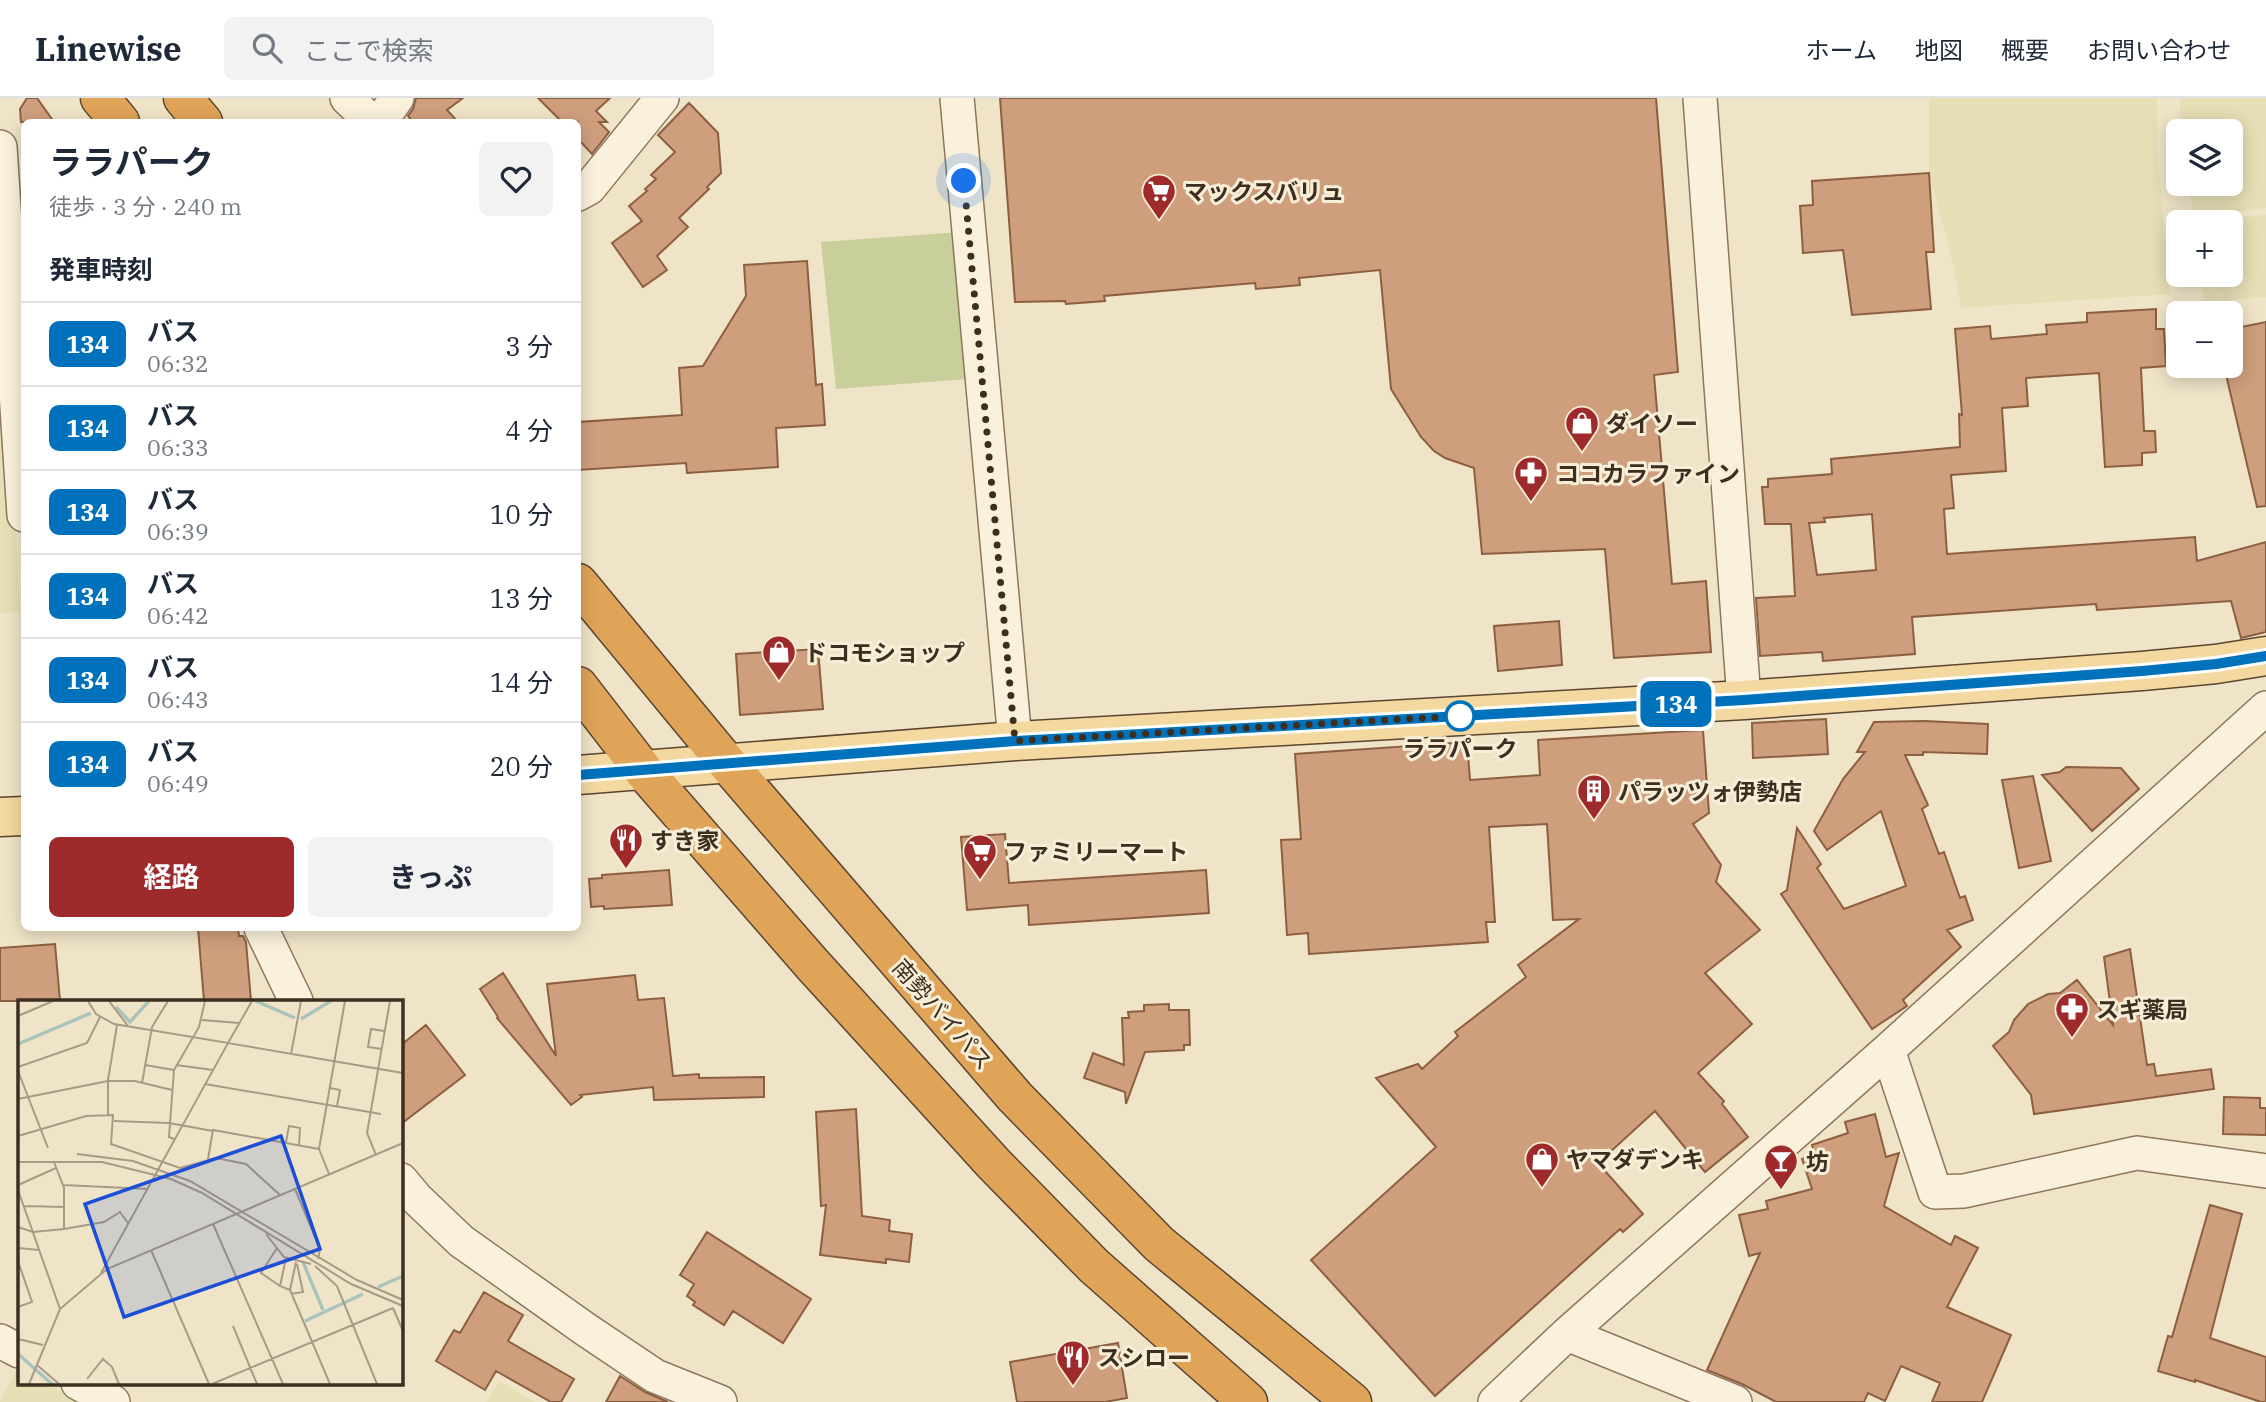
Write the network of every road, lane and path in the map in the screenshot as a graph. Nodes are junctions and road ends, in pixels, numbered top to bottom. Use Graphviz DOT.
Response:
graph roads {
  1 [pos="100,98"];
  2 [pos="183,98"];
  3 [pos="347,98"];
  4 [pos="397,98"];
  5 [pos="662,98"];
  6 [pos="957,98"];
  7 [pos="1700,98"];
  8 [pos="118,119"];
  9 [pos="200,119"];
  10 [pos="369,119"];
  11 [pos="382,119"];
  12 [pos="0,147"];
  13 [pos="581,192"];
  14 [pos="21,469"];
  15 [pos="581,587"];
  16 [pos="2266,656"];
  17 [pos="581,690"];
  18 [pos="1744,700"];
  19 [pos="2266,708"];
  20 [pos="1015,741"];
  21 [pos="726,762"];
  22 [pos="643,770"];
  23 [pos="581,775"];
  24 [pos="21,816"];
  25 [pos="0,817"];
  26 [pos="262,931"];
  27 [pos="296,1000"];
  28 [pos="1888,1049"];
  29 [pos="2266,1171"];
  30 [pos="402,1181"];
  31 [pos="1567,1334"];
  32 [pos="0,1341"];
  33 [pos="18,1350"];
  34 [pos="80,1384"];
  35 [pos="113,1402"];
  36 [pos="720,1402"];
  37 [pos="1248,1402"];
  38 [pos="1352,1402"];
  39 [pos="1495,1402"];
  40 [pos="1735,1402"];
  1 -- 8 [label="highway"];
  2 -- 9 [label="highway"];
  3 -- 10 [label="street"];
  4 -- 11 [label="street"];
  5 -- 13 [label="street"];
  6 -- 20 [label="street"];
  7 -- 18 [label="street"];
  12 -- 14 [label="street"];
  15 -- 21 [label="highway, 南勢バイパス"];
  16 -- 18 [label="main road"];
  17 -- 22 [label="highway"];
  18 -- 20 [label="main road"];
  19 -- 28 [label="street"];
  20 -- 21 [label="main road"];
  21 -- 22 [label="main road"];
  21 -- 38 [label="highway, 南勢バイパス"];
  22 -- 23 [label="main road"];
  22 -- 37 [label="highway"];
  24 -- 25 [label="main road"];
  26 -- 27 [label="street"];
  28 -- 29 [label="street"];
  28 -- 31 [label="street"];
  30 -- 36 [label="street"];
  31 -- 39 [label="street"];
  31 -- 40 [label="street"];
  32 -- 33 [label="street"];
  34 -- 35 [label="street"];
}
